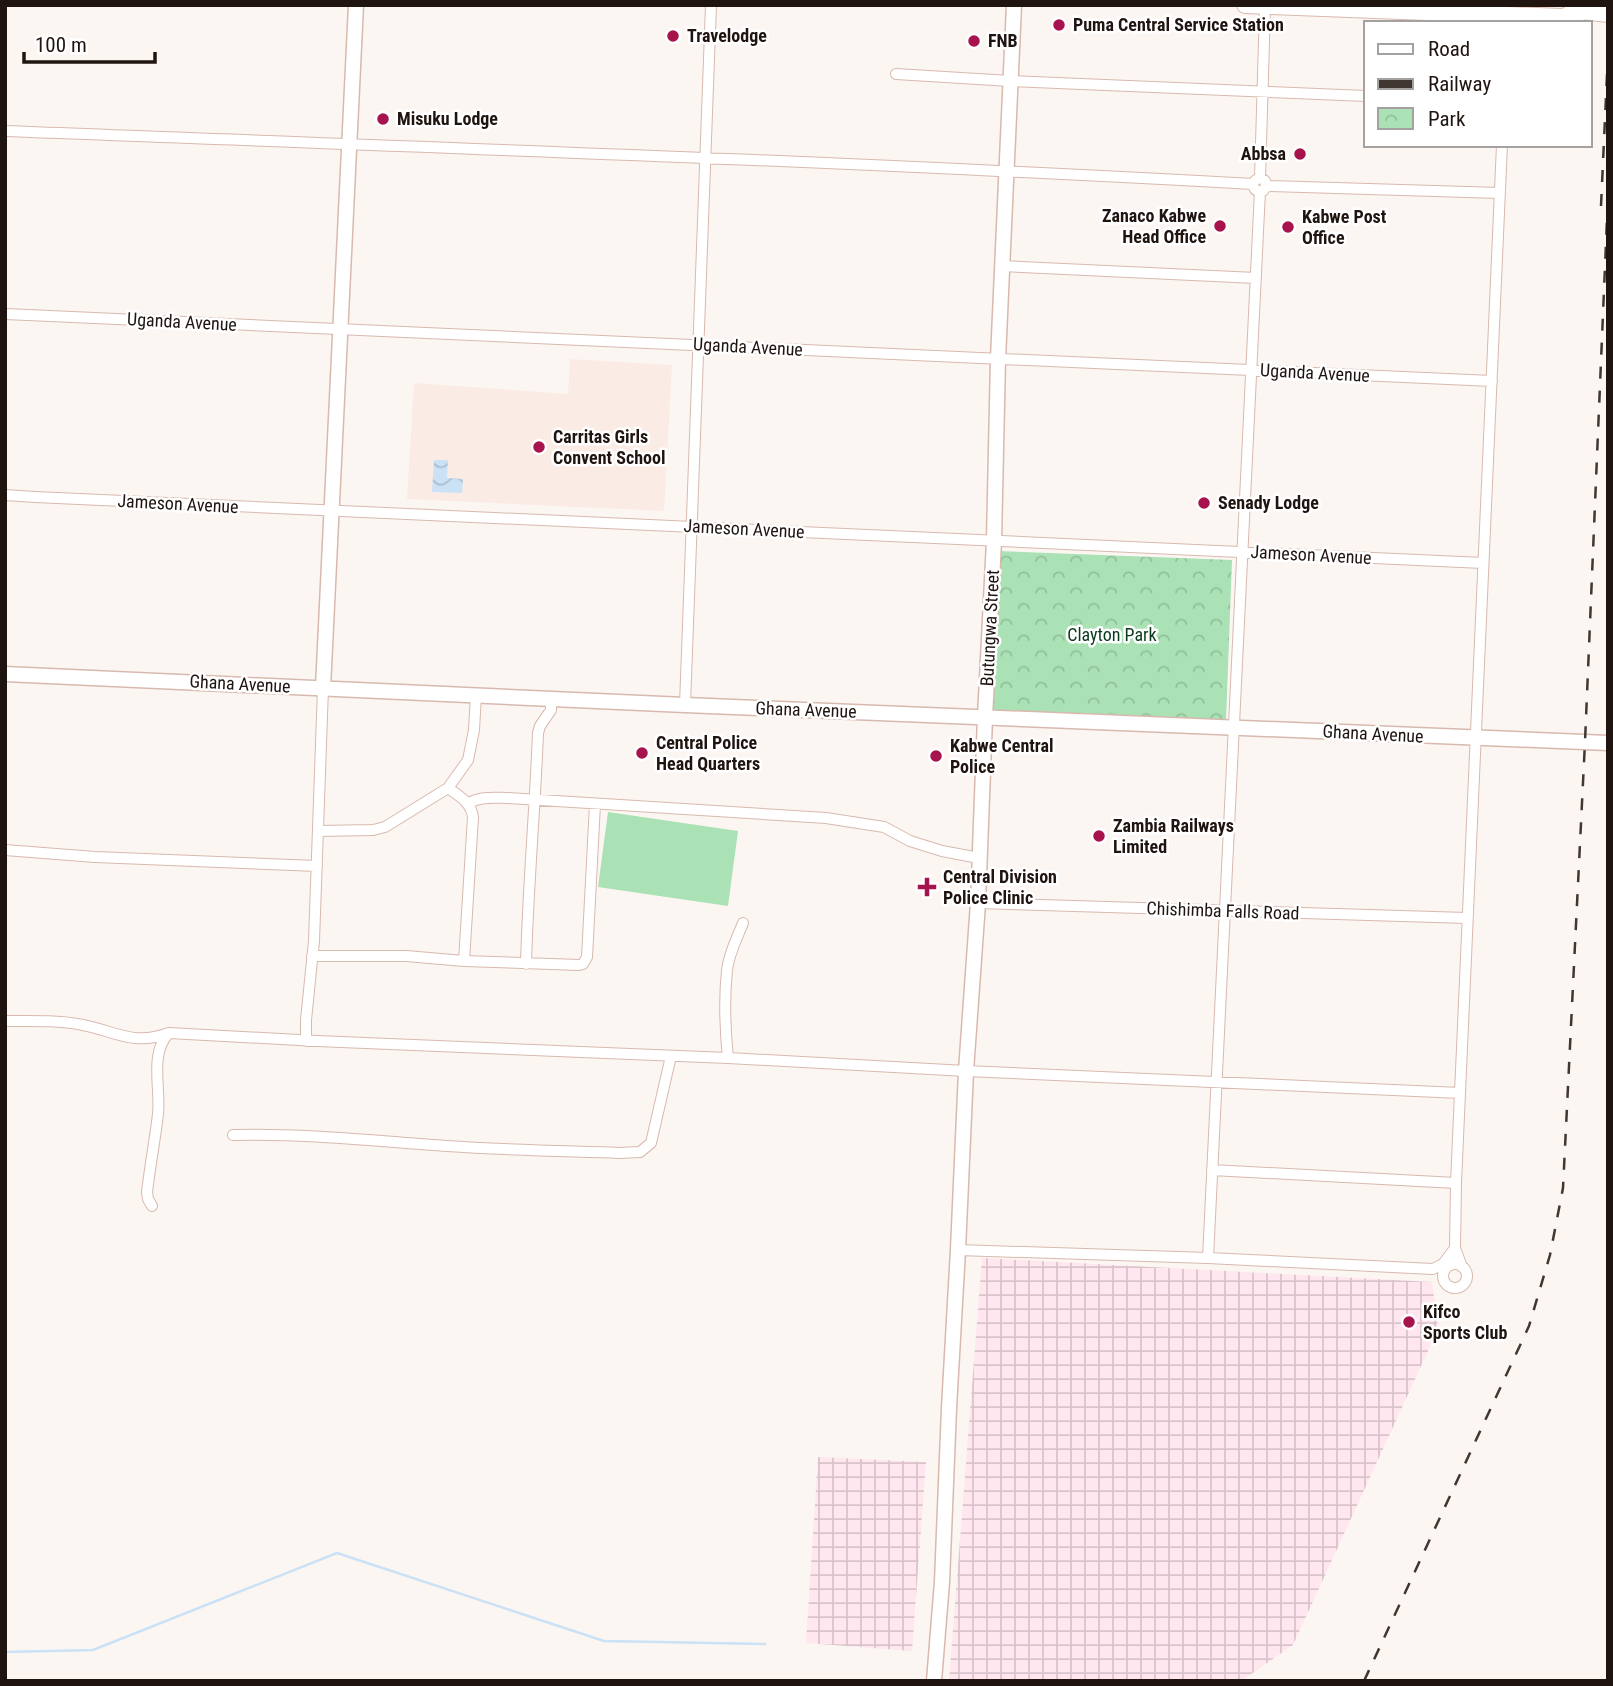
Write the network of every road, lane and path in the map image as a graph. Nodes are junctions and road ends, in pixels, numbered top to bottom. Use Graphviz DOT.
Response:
graph roads {
  1 [pos="356,5"];
  2 [pos="711,5"];
  3 [pos="1014,5"];
  4 [pos="1245,5"];
  5 [pos="1541,5"];
  6 [pos="1265,6"];
  7 [pos="1582,12"];
  8 [pos="1608,14"];
  9 [pos="1508,19"];
  10 [pos="895,74"];
  11 [pos="1010,81"];
  12 [pos="1262,91"];
  13 [pos="1364,96"];
  14 [pos="5,131"];
  15 [pos="349,144"];
  16 [pos="1502,147"];
  17 [pos="705,157"];
  18 [pos="1006,170"];
  19 [pos="1260,185"];
  20 [pos="1500,192"];
  21 [pos="1002,267"];
  22 [pos="1256,278"];
  23 [pos="5,314"];
  24 [pos="341,329"];
  25 [pos="698,345"];
  26 [pos="998,359"];
  27 [pos="1251,370"];
  28 [pos="1492,381"];
  29 [pos="5,495"];
  30 [pos="332,511"];
  31 [pos="691,527"];
  32 [pos="994,541"];
  33 [pos="1242,552"];
  34 [pos="1483,563"];
  35 [pos="5,674"];
  36 [pos="323,688"];
  37 [pos="476,695"];
  38 [pos="551,698"];
  39 [pos="685,705"];
  40 [pos="985,717"];
  41 [pos="1234,728"];
  42 [pos="1476,739"];
  43 [pos="1608,743"];
  44 [pos="448,788"];
  45 [pos="535,800"];
  46 [pos="469,803"];
  47 [pos="595,804"];
  48 [pos="318,831"];
  49 [pos="5,850"];
  50 [pos="979,858"];
  51 [pos="317,866"];
  52 [pos="978,903"];
  53 [pos="1225,911"];
  54 [pos="1468,918"];
  55 [pos="743,923"];
  56 [pos="312,956"];
  57 [pos="464,961"];
  58 [pos="526,964"];
  59 [pos="5,1021"];
  60 [pos="169,1033"];
  61 [pos="306,1041"];
  62 [pos="671,1056"];
  63 [pos="728,1058"];
  64 [pos="966,1071"];
  65 [pos="1217,1081"];
  66 [pos="1460,1093"];
  67 [pos="233,1135"];
  68 [pos="1212,1170"];
  69 [pos="1456,1183"];
  70 [pos="152,1206"];
  71 [pos="958,1250"];
  72 [pos="1452,1253"];
  73 [pos="1208,1258"];
  74 [pos="1462,1267"];
  75 [pos="1440,1273"];
  76 [pos="934,1681"];
  1 -- 15 [label="main road"];
  2 -- 17 [label="street"];
  3 -- 11 [label="main road, Butungwa Street"];
  4 -- 6 [label="highway"];
  5 -- 7 [label="highway"];
  6 -- 9 [label="highway"];
  6 -- 12 [label="street"];
  7 -- 8 [label="highway"];
  7 -- 9 [label="highway"];
  10 -- 11 [label="street"];
  11 -- 12 [label="street"];
  11 -- 18 [label="main road, Butungwa Street"];
  12 -- 13 [label="street"];
  12 -- 19 [label="street"];
  14 -- 15 [label="street"];
  15 -- 17 [label="street"];
  15 -- 24 [label="main road"];
  16 -- 20 [label="street"];
  17 -- 18 [label="street"];
  17 -- 25 [label="street"];
  18 -- 19 [label="street"];
  18 -- 21 [label="main road, Butungwa Street"];
  19 -- 20 [label="street"];
  19 -- 22 [label="street"];
  20 -- 28 [label="street"];
  21 -- 22 [label="street"];
  21 -- 26 [label="main road, Butungwa Street"];
  22 -- 27 [label="street"];
  23 -- 24 [label="street, Uganda Avenue"];
  24 -- 25 [label="street, Uganda Avenue"];
  24 -- 30 [label="main road"];
  25 -- 26 [label="street, Uganda Avenue"];
  25 -- 31 [label="street"];
  26 -- 27 [label="street, Uganda Avenue"];
  26 -- 32 [label="main road, Butungwa Street"];
  27 -- 28 [label="street, Uganda Avenue"];
  27 -- 33 [label="street"];
  28 -- 34 [label="street"];
  29 -- 30 [label="street, Jameson Avenue"];
  30 -- 31 [label="street, Jameson Avenue"];
  30 -- 36 [label="main road"];
  31 -- 32 [label="street, Jameson Avenue"];
  31 -- 39 [label="street"];
  32 -- 33 [label="street, Jameson Avenue"];
  32 -- 40 [label="main road, Butungwa Street"];
  33 -- 34 [label="street, Jameson Avenue"];
  33 -- 41 [label="street"];
  34 -- 42 [label="street"];
  35 -- 36 [label="main road, Ghana Avenue"];
  36 -- 37 [label="main road, Ghana Avenue"];
  36 -- 48 [label="street"];
  37 -- 38 [label="main road, Ghana Avenue"];
  37 -- 44 [label="street"];
  38 -- 39 [label="main road, Ghana Avenue"];
  38 -- 45 [label="street"];
  39 -- 40 [label="main road, Ghana Avenue"];
  40 -- 41 [label="main road, Ghana Avenue"];
  40 -- 50 [label="main road, Butungwa Street"];
  41 -- 42 [label="main road, Ghana Avenue"];
  41 -- 53 [label="street"];
  42 -- 43 [label="main road, Ghana Avenue"];
  42 -- 54 [label="street"];
  44 -- 46 [label="street"];
  44 -- 48 [label="street"];
  45 -- 46 [label="street"];
  45 -- 47 [label="street"];
  45 -- 58 [label="street"];
  46 -- 57 [label="street"];
  47 -- 50 [label="street"];
  47 -- 58 [label="street"];
  48 -- 51 [label="street"];
  49 -- 51 [label="street"];
  50 -- 52 [label="main road, Butungwa Street"];
  51 -- 56 [label="street"];
  52 -- 53 [label="street, Chishimba Falls Road"];
  52 -- 64 [label="main road, Butungwa Street"];
  53 -- 54 [label="street, Chishimba Falls Road"];
  53 -- 65 [label="street"];
  54 -- 66 [label="street"];
  55 -- 63 [label="street"];
  56 -- 57 [label="street"];
  56 -- 61 [label="street"];
  57 -- 58 [label="street"];
  59 -- 60 [label="street"];
  60 -- 61 [label="street"];
  60 -- 70 [label="street"];
  61 -- 62 [label="street"];
  62 -- 63 [label="street"];
  62 -- 67 [label="street"];
  63 -- 64 [label="street"];
  64 -- 65 [label="street"];
  64 -- 71 [label="main road, Butungwa Street"];
  65 -- 66 [label="street"];
  65 -- 68 [label="street"];
  66 -- 69 [label="street"];
  68 -- 69 [label="street"];
  68 -- 73 [label="street"];
  69 -- 72 [label="street"];
  71 -- 73 [label="street"];
  71 -- 76 [label="main road, Butungwa Street"];
  72 -- 74 [label="street"];
  72 -- 75 [label="street"];
  73 -- 75 [label="street"];
  74 -- 75 [label="street"];
  74 -- 75 [label="street"];
}
